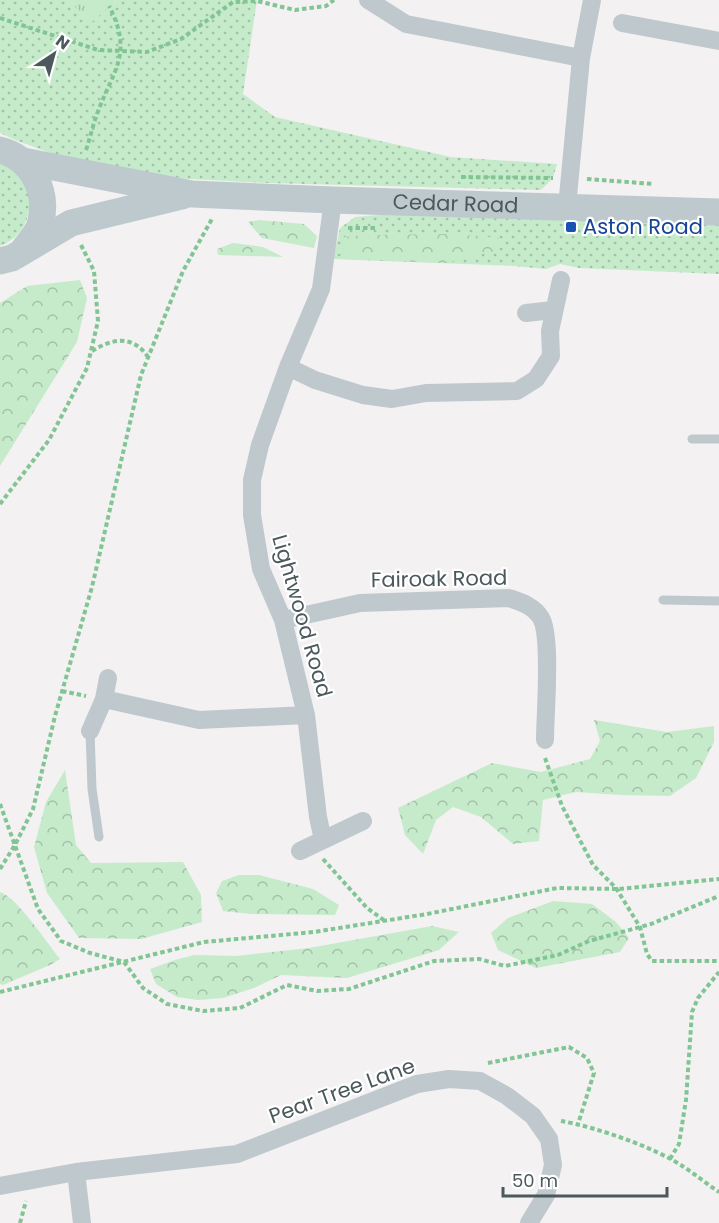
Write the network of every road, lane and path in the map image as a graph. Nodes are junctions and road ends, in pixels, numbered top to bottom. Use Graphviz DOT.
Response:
graph roads {
  1 [pos="334,0"];
  2 [pos="368,0"];
  3 [pos="592,0"];
  4 [pos="109,6"];
  5 [pos="0,18"];
  6 [pos="622,23"];
  7 [pos="719,41"];
  8 [pos="121,50"];
  9 [pos="581,58"];
  10 [pos="75,150"];
  11 [pos="9,153"];
  12 [pos="85,153"];
  13 [pos="94,156"];
  14 [pos="460,177"];
  15 [pos="570,178"];
  16 [pos="662,184"];
  17 [pos="333,200"];
  18 [pos="197,205"];
  19 [pos="567,207"];
  20 [pos="719,212"];
  21 [pos="214,216"];
  22 [pos="224,216"];
  23 [pos="329,228"];
  24 [pos="385,228"];
  25 [pos="89,237"];
  26 [pos="79,241"];
  27 [pos="69,246"];
  28 [pos="24,249"];
  29 [pos="0,261"];
  30 [pos="561,280"];
  31 [pos="553,310"];
  32 [pos="526,313"];
  33 [pos="91,351"];
  34 [pos="148,357"];
  35 [pos="288,367"];
  36 [pos="692,439"];
  37 [pos="719,440"];
  38 [pos="0,504"];
  39 [pos="663,600"];
  40 [pos="719,601"];
  41 [pos="283,620"];
  42 [pos="108,678"];
  43 [pos="104,699"];
  44 [pos="306,715"];
  45 [pos="90,730"];
  46 [pos="545,740"];
  47 [pos="0,804"];
  48 [pos="363,821"];
  49 [pos="99,837"];
  50 [pos="323,840"];
  51 [pos="15,845"];
  52 [pos="300,851"];
  53 [pos="0,869"];
  54 [pos="719,879"];
  55 [pos="616,888"];
  56 [pos="719,896"];
  57 [pos="385,921"];
  58 [pos="640,927"];
  59 [pos="719,961"];
  60 [pos="124,962"];
  61 [pos="719,972"];
  62 [pos="0,993"];
  63 [pos="480,1081"];
  64 [pos="533,1116"];
  65 [pos="578,1124"];
  66 [pos="670,1159"];
  67 [pos="76,1172"];
  68 [pos="0,1186"];
  69 [pos="719,1192"];
  70 [pos="82,1223"];
  71 [pos="529,1223"];
  1 -- 8 [label="path"];
  2 -- 9 [label="street"];
  3 -- 9 [label="street"];
  4 -- 8 [label="path"];
  5 -- 8 [label="path"];
  6 -- 7 [label="street"];
  8 -- 12 [label="path"];
  9 -- 15 [label="street"];
  10 -- 12 [label="path"];
  11 -- 18 [label="street"];
  11 -- 28 [label="street"];
  12 -- 13 [label="path"];
  14 -- 15 [label="path"];
  15 -- 16 [label="path"];
  15 -- 19 [label="street"];
  17 -- 18 [label="street, Cedar Road"];
  17 -- 19 [label="street, Cedar Road"];
  17 -- 23 [label="street, Lightwood Road"];
  18 -- 21 [label="path"];
  18 -- 28 [label="street"];
  19 -- 20 [label="street, Cedar Road"];
  21 -- 22 [label="path"];
  21 -- 34 [label="path"];
  23 -- 24 [label="path"];
  23 -- 35 [label="street, Lightwood Road"];
  25 -- 26 [label="path"];
  26 -- 27 [label="path"];
  26 -- 33 [label="path"];
  28 -- 29 [label="street"];
  30 -- 31 [label="street"];
  31 -- 32 [label="street"];
  31 -- 35 [label="street"];
  33 -- 34 [label="path"];
  33 -- 38 [label="path"];
  34 -- 51 [label="path"];
  35 -- 41 [label="street, Lightwood Road"];
  36 -- 37 [label="lane"];
  39 -- 40 [label="lane"];
  41 -- 44 [label="street, Lightwood Road"];
  41 -- 46 [label="street, Fairoak Road"];
  42 -- 43 [label="street"];
  43 -- 44 [label="street"];
  43 -- 45 [label="street"];
  44 -- 50 [label="street, Lightwood Road"];
  45 -- 49 [label="lane"];
  46 -- 55 [label="path"];
  47 -- 51 [label="path"];
  48 -- 50 [label="street"];
  50 -- 52 [label="street"];
  50 -- 57 [label="path"];
  51 -- 53 [label="path"];
  51 -- 60 [label="path"];
  54 -- 55 [label="path"];
  55 -- 57 [label="path"];
  55 -- 58 [label="path"];
  56 -- 58 [label="path"];
  57 -- 60 [label="path"];
  58 -- 59 [label="path"];
  58 -- 60 [label="path"];
  60 -- 62 [label="path"];
  61 -- 66 [label="path"];
  63 -- 64 [label="street, Pear Tree Lane"];
  63 -- 65 [label="path"];
  63 -- 67 [label="street, Pear Tree Lane"];
  64 -- 65 [label="path"];
  64 -- 71 [label="street, Pear Tree Lane"];
  65 -- 66 [label="path"];
  66 -- 69 [label="path"];
  67 -- 68 [label="street, Pear Tree Lane"];
  67 -- 70 [label="street"];
}
